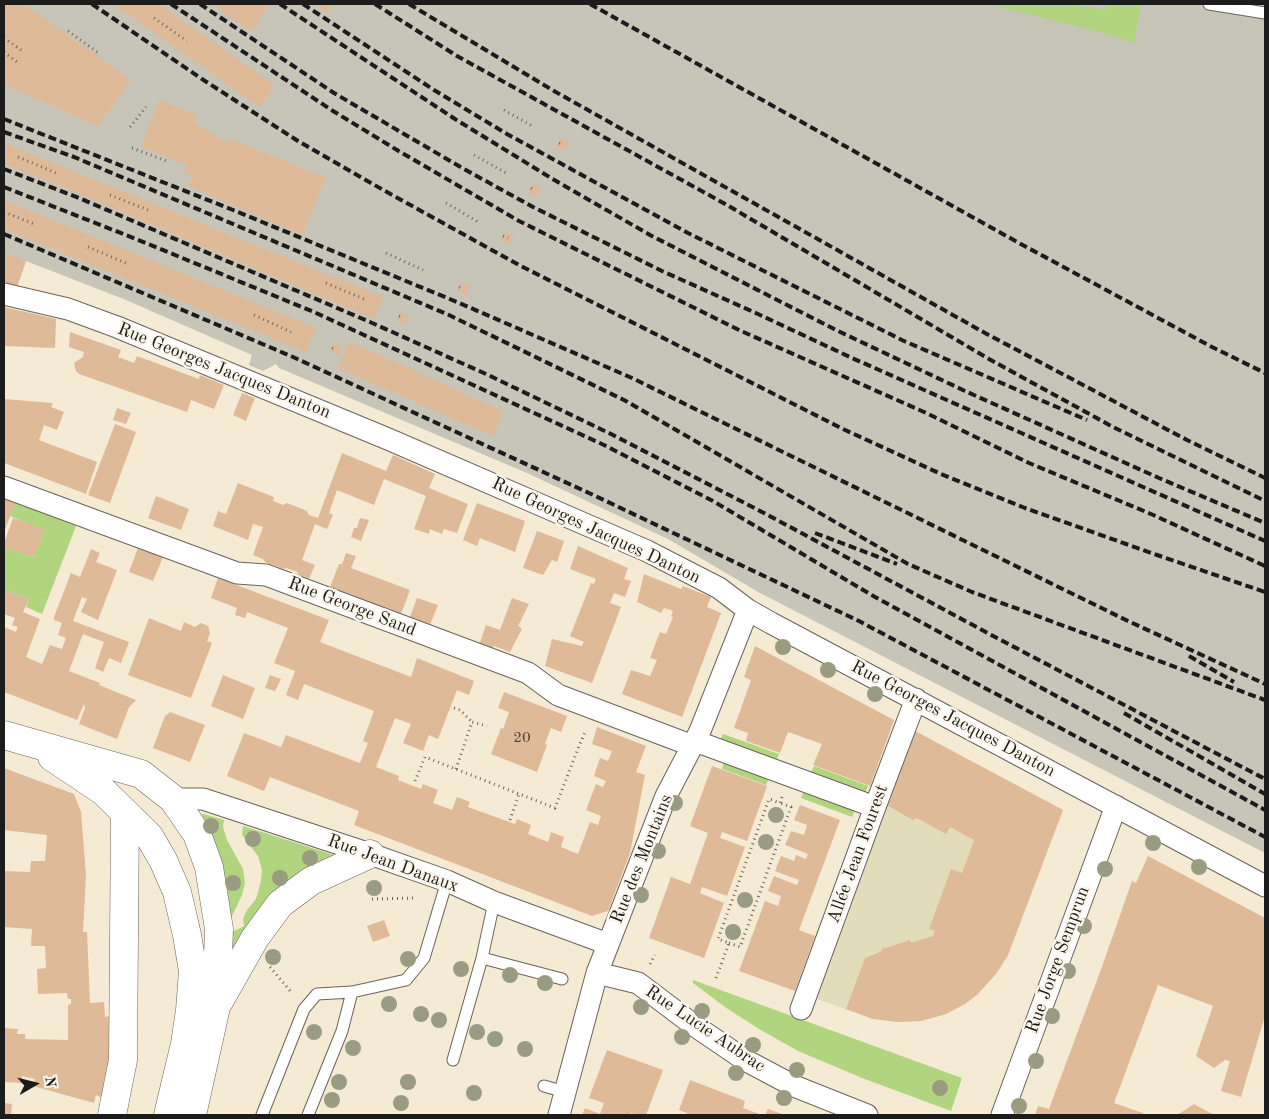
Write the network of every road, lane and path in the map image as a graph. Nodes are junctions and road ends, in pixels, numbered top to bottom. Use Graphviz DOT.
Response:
graph roads {
  1 [pos="1209,4"];
  2 [pos="1265,13"];
  3 [pos="154,18"];
  4 [pos="68,31"];
  5 [pos="4,38"];
  6 [pos="187,41"];
  7 [pos="4,52"];
  8 [pos="24,52"];
  9 [pos="100,54"];
  10 [pos="17,62"];
  11 [pos="146,107"];
  12 [pos="504,110"];
  13 [pos="130,127"];
  14 [pos="534,127"];
  15 [pos="559,142"];
  16 [pos="563,145"];
  17 [pos="132,148"];
  18 [pos="474,155"];
  19 [pos="18,157"];
  20 [pos="169,162"];
  21 [pos="56,173"];
  22 [pos="508,174"];
  23 [pos="110,194"];
  24 [pos="446,203"];
  25 [pos="148,210"];
  26 [pos="4,212"];
  27 [pos="480,223"];
  28 [pos="34,224"];
  29 [pos="503,236"];
  30 [pos="508,238"];
  31 [pos="88,248"];
  32 [pos="386,253"];
  33 [pos="126,263"];
  34 [pos="423,270"];
  35 [pos="326,283"];
  36 [pos="4,294"];
  37 [pos="364,299"];
  38 [pos="254,315"];
  39 [pos="291,332"];
  40 [pos="332,348"];
  41 [pos="336,350"];
  42 [pos="4,486"];
  43 [pos="748,610"];
  44 [pos="916,699"];
  45 [pos="454,708"];
  46 [pos="595,708"];
  47 [pos="472,722"];
  48 [pos="487,726"];
  49 [pos="4,735"];
  50 [pos="694,743"];
  51 [pos="32,744"];
  52 [pos="456,769"];
  53 [pos="415,781"];
  54 [pos="103,791"];
  55 [pos="519,794"];
  56 [pos="173,799"];
  57 [pos="875,806"];
  58 [pos="1116,806"];
  59 [pos="125,814"];
  60 [pos="510,820"];
  61 [pos="370,854"];
  62 [pos="1265,886"];
  63 [pos="445,889"];
  64 [pos="372,899"];
  65 [pos="494,902"];
  66 [pos="729,943"];
  67 [pos="608,944"];
  68 [pos="482,958"];
  69 [pos="597,974"];
  70 [pos="716,978"];
  71 [pos="562,979"];
  72 [pos="352,992"];
  73 [pos="216,1007"];
  74 [pos="801,1009"];
  75 [pos="453,1060"];
  76 [pos="544,1086"];
  77 [pos="565,1092"];
  78 [pos="182,1110"];
  79 [pos="112,1115"];
  80 [pos="262,1115"];
  81 [pos="308,1115"];
  82 [pos="559,1115"];
  83 [pos="867,1115"];
  84 [pos="1002,1115"];
  1 -- 2 [label="lane"];
  3 -- 6 [label="path"];
  4 -- 9 [label="path"];
  5 -- 8 [label="path"];
  7 -- 10 [label="path"];
  11 -- 13 [label="path"];
  12 -- 14 [label="path"];
  15 -- 16 [label="path"];
  17 -- 20 [label="path"];
  18 -- 22 [label="path"];
  19 -- 21 [label="path"];
  23 -- 25 [label="path"];
  24 -- 27 [label="path"];
  26 -- 28 [label="path"];
  29 -- 30 [label="path"];
  31 -- 33 [label="path"];
  32 -- 34 [label="path"];
  35 -- 37 [label="path"];
  36 -- 43 [label="street, Rue Georges Jacques Danton"];
  38 -- 39 [label="path"];
  40 -- 41 [label="path"];
  42 -- 46 [label="street, Rue George Sand"];
  43 -- 44 [label="street, Rue Georges Jacques Danton"];
  43 -- 50 [label="street, Rue des Montains"];
  44 -- 57 [label="street, Allée Jean Fourest"];
  44 -- 58 [label="street, Rue Georges Jacques Danton"];
  45 -- 47 [label="path"];
  46 -- 50 [label="street, Rue George Sand"];
  46 -- 55 [label="path"];
  47 -- 48 [label="path"];
  47 -- 52 [label="path"];
  49 -- 51 [label="main road"];
  50 -- 57 [label="street, Rue George Sand"];
  50 -- 67 [label="street, Rue des Montains"];
  51 -- 54 [label="main road"];
  51 -- 56 [label="main road"];
  52 -- 53 [label="path"];
  52 -- 55 [label="path"];
  54 -- 56 [label="main road"];
  54 -- 59 [label="main road"];
  55 -- 60 [label="path"];
  56 -- 61 [label="street, Rue Jean Danaux"];
  56 -- 73 [label="main road"];
  57 -- 74 [label="street, Allée Jean Fourest"];
  58 -- 62 [label="street, Rue Georges Jacques Danton"];
  58 -- 84 [label="street, Rue Jorge Semprun"];
  59 -- 78 [label="main road"];
  59 -- 79 [label="main road"];
  61 -- 63 [label="street, Rue Jean Danaux"];
  61 -- 73 [label="main road"];
  63 -- 64 [label="path"];
  63 -- 65 [label="street, Rue Jean Danaux"];
  63 -- 72 [label="lane"];
  65 -- 67 [label="street, Rue Jean Danaux"];
  65 -- 68 [label="lane"];
  66 -- 66 [label="path"];
  66 -- 70 [label="path"];
  67 -- 69 [label="street, Rue des Montains"];
  68 -- 71 [label="lane"];
  68 -- 75 [label="lane"];
  69 -- 77 [label="street, Rue des Montains"];
  69 -- 83 [label="street, Rue Lucie Aubrac"];
  72 -- 80 [label="lane"];
  72 -- 81 [label="lane"];
  73 -- 78 [label="main road"];
  76 -- 77 [label="lane"];
  77 -- 82 [label="street, Rue des Montains"];
}
